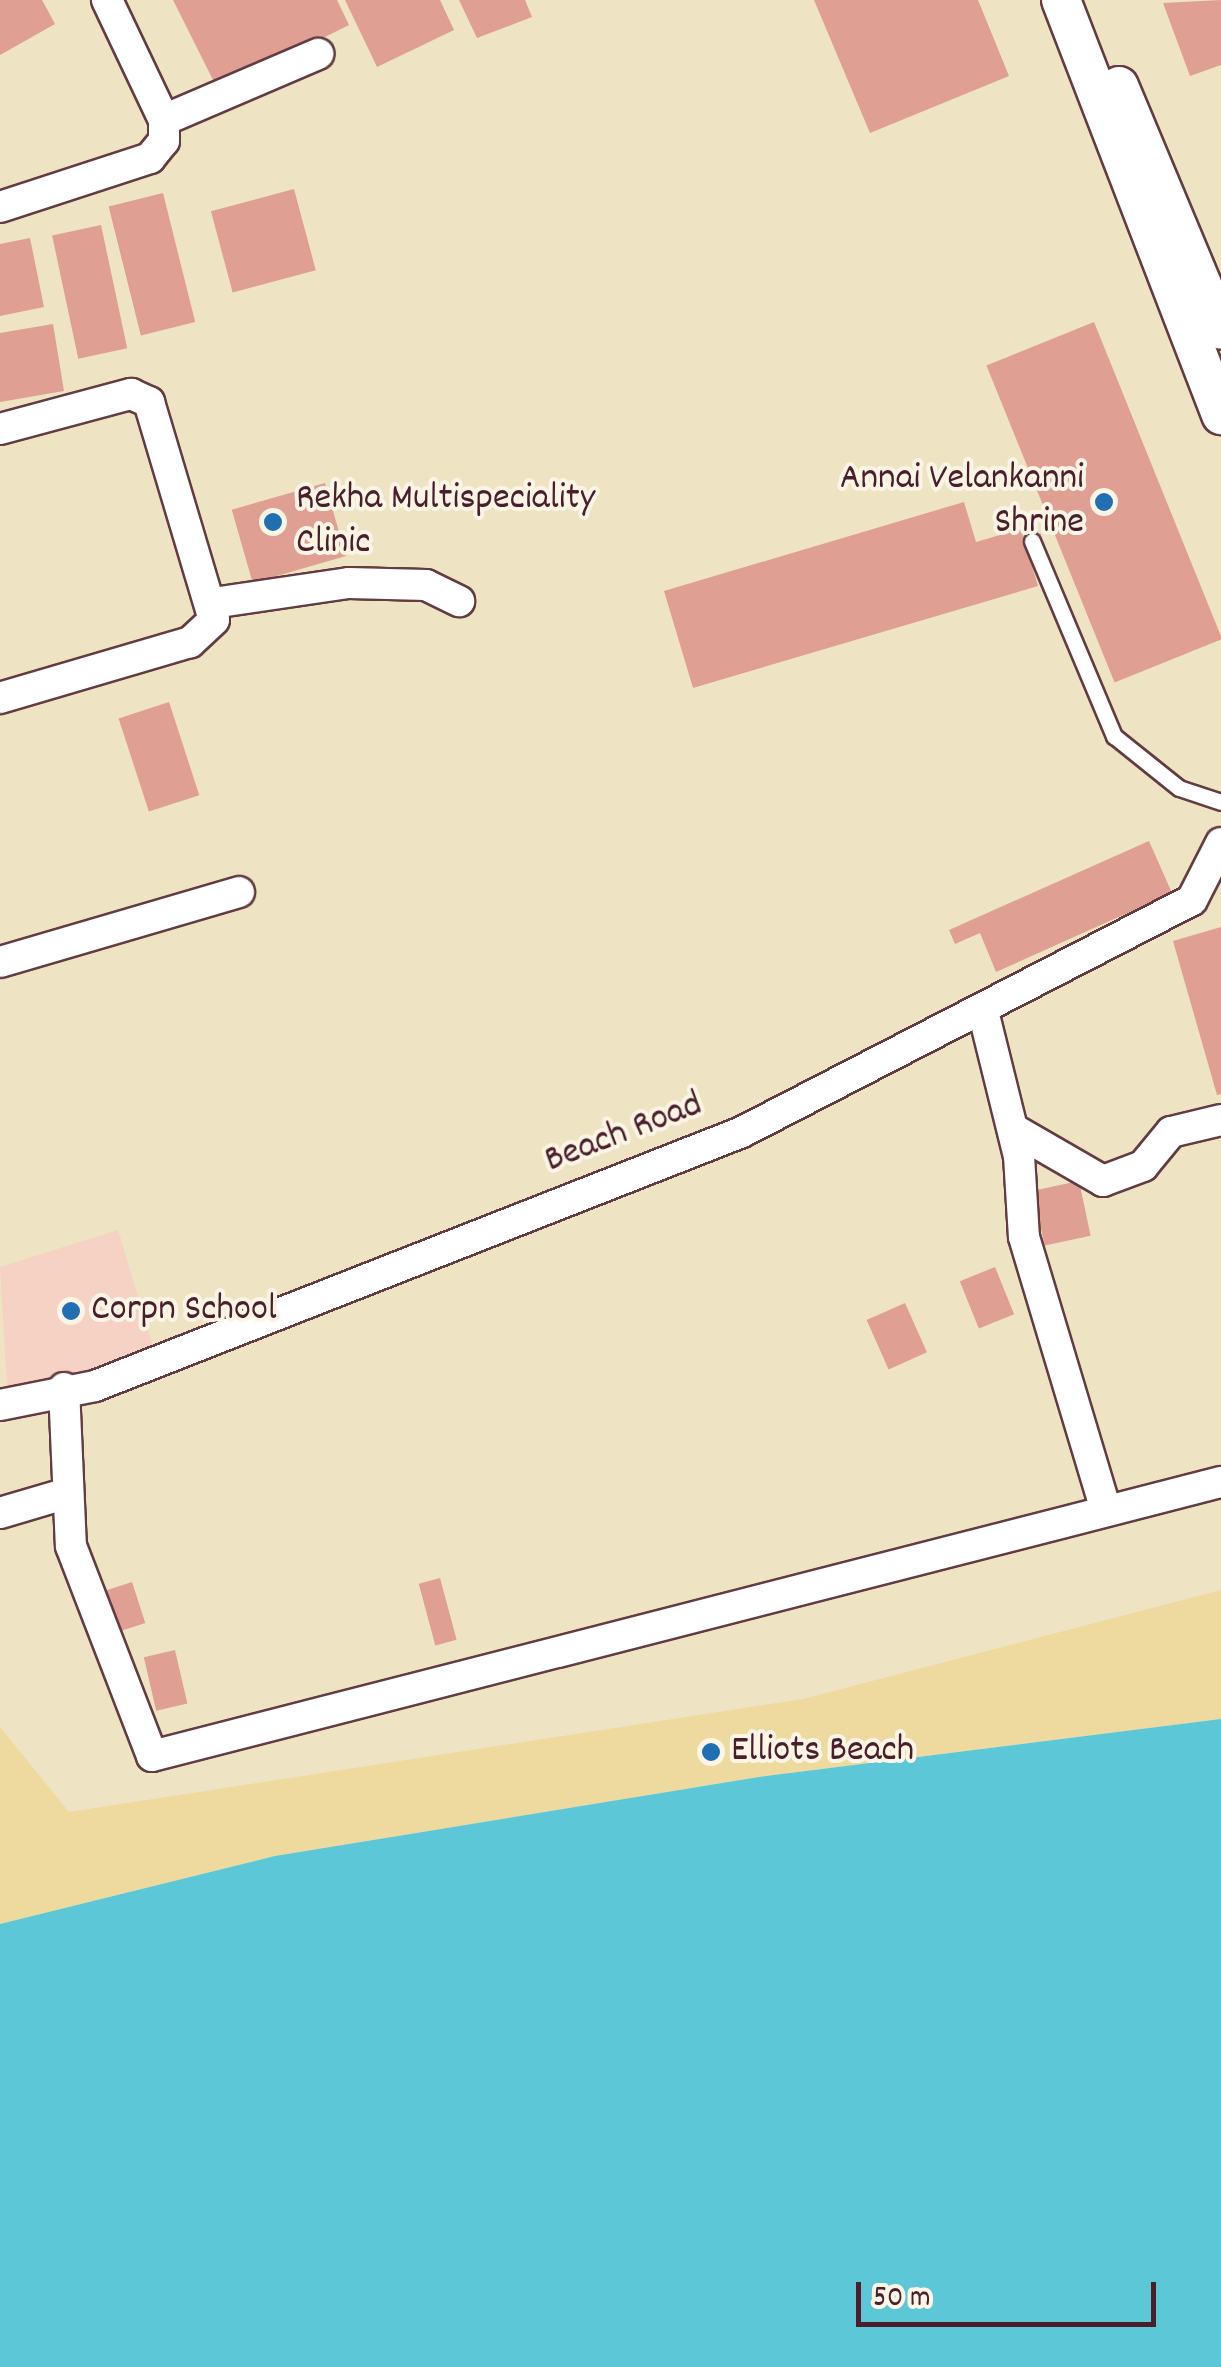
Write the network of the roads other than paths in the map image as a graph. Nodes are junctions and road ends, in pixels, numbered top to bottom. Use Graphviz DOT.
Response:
graph roads {
  1 [pos="107,0"];
  2 [pos="1061,0"];
  3 [pos="1086,0"];
  4 [pos="318,54"];
  5 [pos="164,120"];
  6 [pos="0,207"];
  7 [pos="1169,247"];
  8 [pos="1221,330"];
  9 [pos="1221,415"];
  10 [pos="0,430"];
  11 [pos="1032,540"];
  12 [pos="459,601"];
  13 [pos="213,603"];
  14 [pos="0,698"];
  15 [pos="1221,802"];
  16 [pos="1221,843"];
  17 [pos="240,892"];
  18 [pos="0,962"];
  19 [pos="983,1011"];
  20 [pos="1221,1120"];
  21 [pos="1013,1129"];
  22 [pos="64,1388"];
  23 [pos="0,1405"];
  24 [pos="1221,1482"];
  25 [pos="68,1494"];
  26 [pos="1106,1510"];
  27 [pos="0,1513"];
  1 -- 5 [label="street"];
  2 -- 7 [label="street"];
  3 -- 7 [label="street"];
  4 -- 5 [label="street"];
  5 -- 6 [label="street"];
  7 -- 8 [label="street"];
  7 -- 9 [label="street"];
  10 -- 13 [label="street"];
  11 -- 15 [label="lane"];
  12 -- 13 [label="street"];
  13 -- 14 [label="street"];
  16 -- 19 [label="street, Beach Road"];
  17 -- 18 [label="street"];
  19 -- 21 [label="street"];
  19 -- 22 [label="street, Beach Road"];
  20 -- 21 [label="street"];
  21 -- 26 [label="street"];
  22 -- 23 [label="street, Beach Road"];
  22 -- 25 [label="street"];
  24 -- 26 [label="street"];
  25 -- 26 [label="street"];
  25 -- 27 [label="street"];
}
